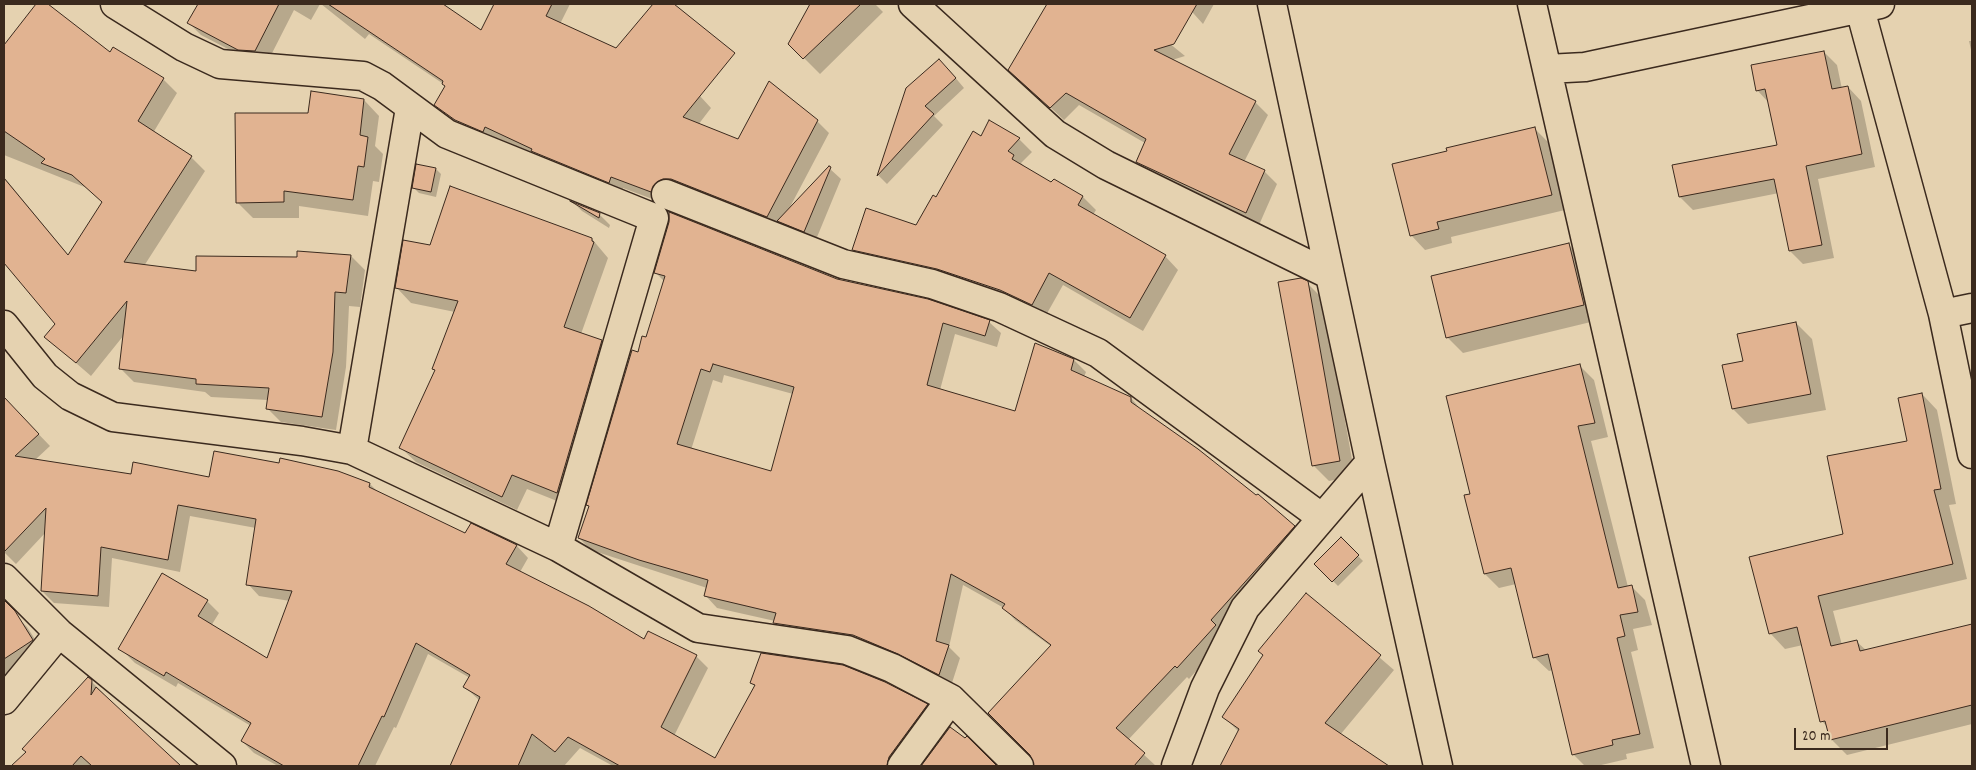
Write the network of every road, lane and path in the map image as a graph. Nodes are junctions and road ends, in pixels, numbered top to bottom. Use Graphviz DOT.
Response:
graph roads {
  1 [pos="115,4"];
  2 [pos="912,4"];
  3 [pos="1272,4"];
  4 [pos="1532,4"];
  5 [pos="1870,6"];
  6 [pos="1547,70"];
  7 [pos="410,108"];
  8 [pos="666,194"];
  9 [pos="1330,275"];
  10 [pos="1972,308"];
  11 [pos="1943,314"];
  12 [pos="4,325"];
  13 [pos="352,450"];
  14 [pos="1972,454"];
  15 [pos="1370,462"];
  16 [pos="1321,517"];
  17 [pos="558,547"];
  18 [pos="4,578"];
  19 [pos="59,633"];
  20 [pos="951,699"];
  21 [pos="4,700"];
  22 [pos="222,766"];
  23 [pos="902,766"];
  24 [pos="1019,766"];
  25 [pos="1176,766"];
  26 [pos="1438,766"];
  27 [pos="1706,766"];
  1 -- 7 [label="street"];
  2 -- 9 [label="street"];
  3 -- 9 [label="street"];
  4 -- 6 [label="street"];
  5 -- 6 [label="street"];
  5 -- 11 [label="street"];
  6 -- 27 [label="street"];
  7 -- 13 [label="street"];
  7 -- 17 [label="street"];
  8 -- 16 [label="street"];
  9 -- 15 [label="street"];
  10 -- 11 [label="street"];
  11 -- 14 [label="street"];
  12 -- 13 [label="street"];
  13 -- 17 [label="street"];
  15 -- 16 [label="street"];
  15 -- 26 [label="street"];
  16 -- 25 [label="street"];
  17 -- 20 [label="street"];
  18 -- 19 [label="street"];
  19 -- 21 [label="street"];
  19 -- 22 [label="street"];
  20 -- 23 [label="street"];
  20 -- 24 [label="street"];
}
